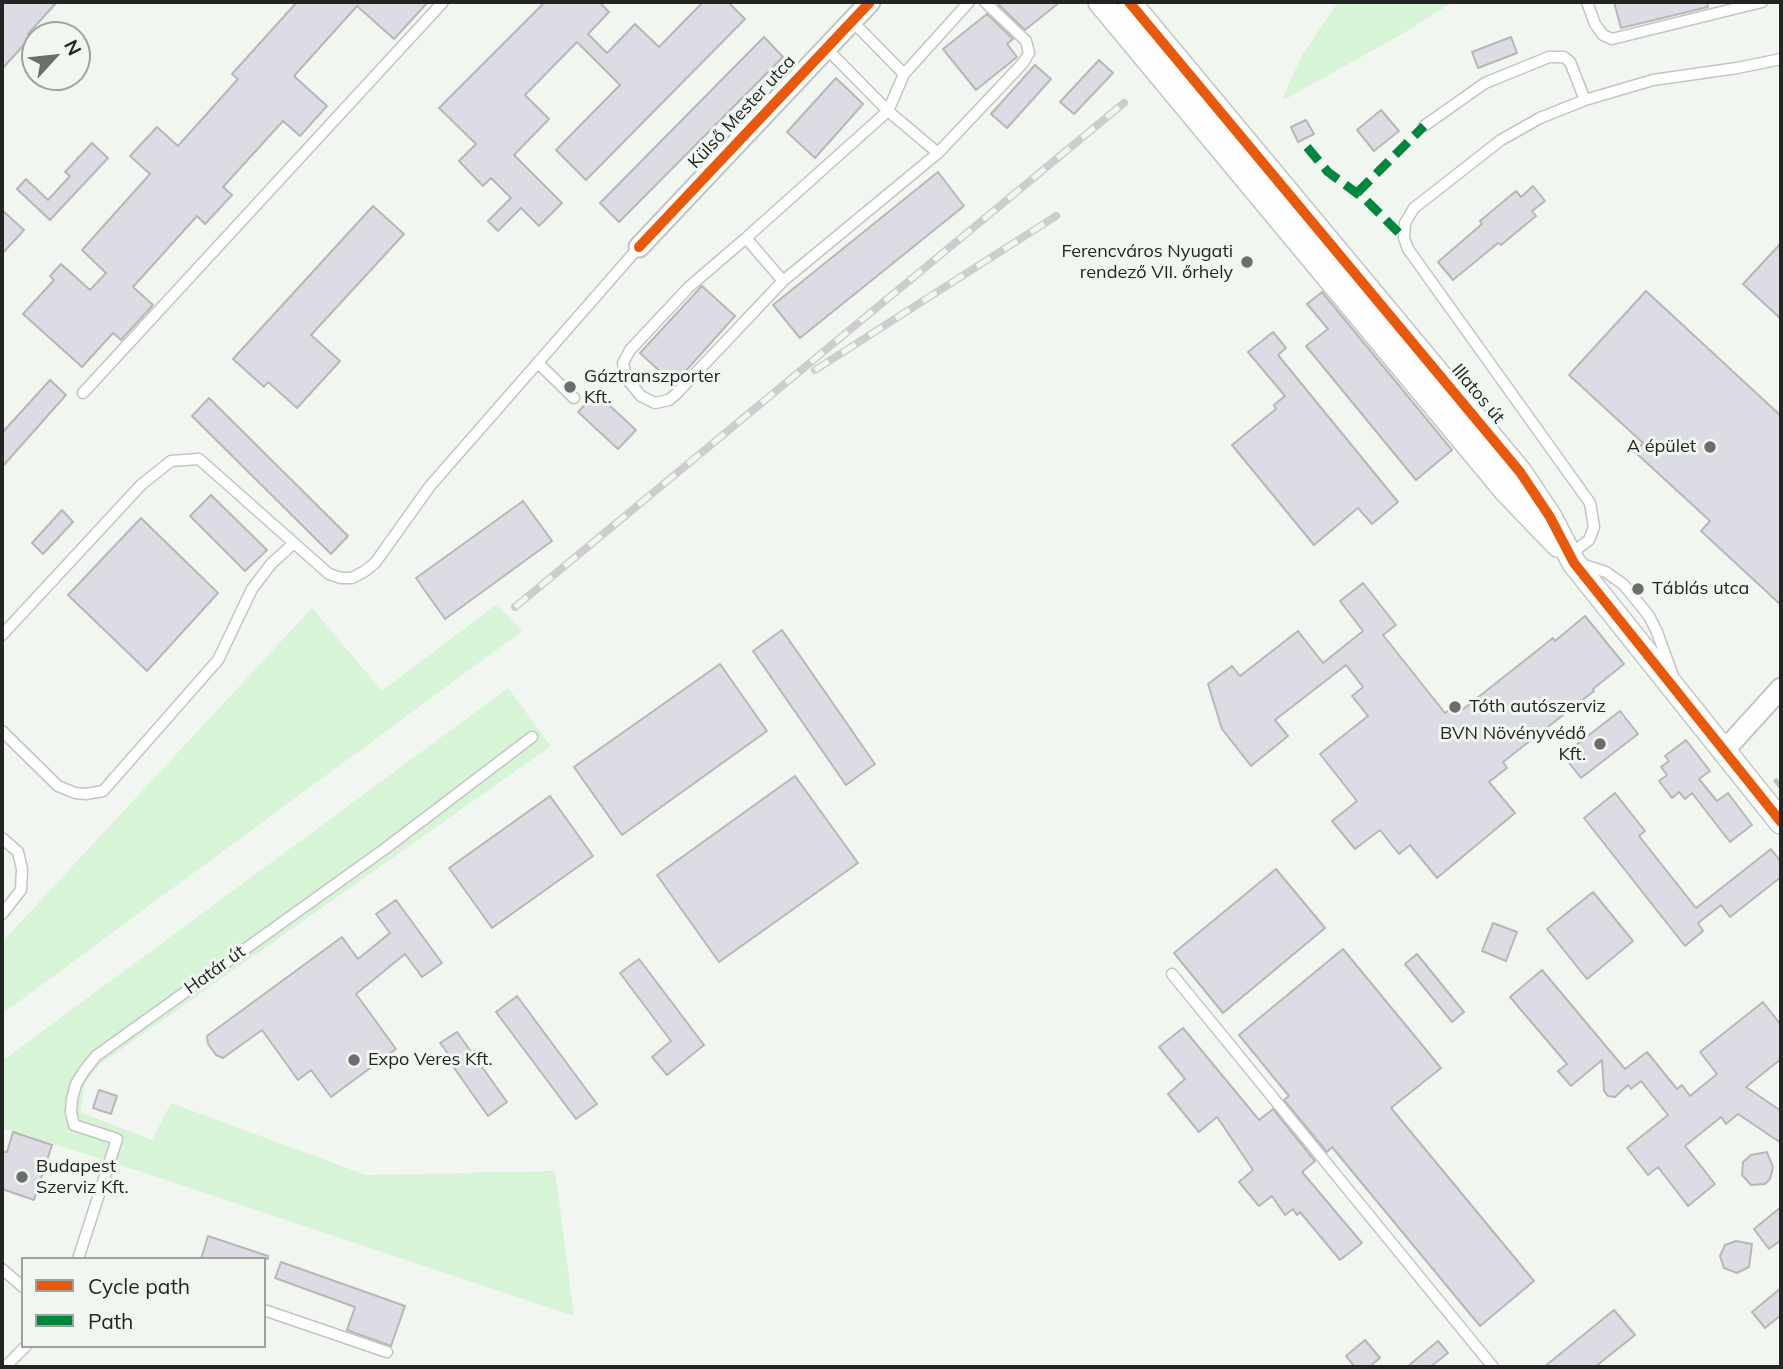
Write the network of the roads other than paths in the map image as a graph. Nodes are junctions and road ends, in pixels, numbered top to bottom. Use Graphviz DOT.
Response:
graph roads {
  1 [pos="443,2"];
  2 [pos="870,2"];
  3 [pos="969,2"];
  4 [pos="985,2"];
  5 [pos="1100,2"];
  6 [pos="1129,2"];
  7 [pos="1587,2"];
  8 [pos="1762,2"];
  9 [pos="852,21"];
  10 [pos="826,48"];
  11 [pos="1781,59"];
  12 [pos="904,74"];
  13 [pos="1585,100"];
  14 [pos="888,111"];
  15 [pos="1423,126"];
  16 [pos="937,153"];
  17 [pos="746,238"];
  18 [pos="639,247"];
  19 [pos="783,281"];
  20 [pos="538,363"];
  21 [pos="83,393"];
  22 [pos="574,398"];
  23 [pos="294,543"];
  24 [pos="1572,559"];
  25 [pos="2,635"];
  26 [pos="1781,688"];
  27 [pos="2,731"];
  28 [pos="532,737"];
  29 [pos="1723,752"];
  30 [pos="1781,822"];
  31 [pos="2,838"];
  32 [pos="2,914"];
  33 [pos="1172,974"];
  34 [pos="79,1257"];
  35 [pos="2,1269"];
  36 [pos="21,1285"];
  37 [pos="266,1311"];
  38 [pos="24,1348"];
  39 [pos="387,1352"];
  40 [pos="5,1367"];
  41 [pos="1493,1367"];
  1 -- 21 [label="lane"];
  2 -- 9 [label="street, Külső Mester utca"];
  3 -- 12 [label="lane"];
  4 -- 16 [label="lane"];
  5 -- 24 [label="street, Illatos út"];
  6 -- 24 [label="street, Illatos út"];
  7 -- 8 [label="lane"];
  9 -- 10 [label="street, Külső Mester utca"];
  9 -- 12 [label="lane"];
  10 -- 14 [label="lane"];
  10 -- 18 [label="street, Külső Mester utca"];
  11 -- 13 [label="lane"];
  12 -- 14 [label="lane"];
  13 -- 15 [label="lane"];
  13 -- 24 [label="lane"];
  14 -- 16 [label="lane"];
  14 -- 17 [label="lane"];
  16 -- 19 [label="lane"];
  17 -- 19 [label="lane"];
  17 -- 19 [label="lane"];
  18 -- 20 [label="lane"];
  20 -- 22 [label="lane"];
  20 -- 23 [label="lane"];
  23 -- 25 [label="lane"];
  23 -- 27 [label="lane"];
  24 -- 29 [label="street, Illatos út"];
  26 -- 29 [label="street"];
  28 -- 34 [label="lane, Határ út"];
  29 -- 30 [label="street, Illatos út"];
  31 -- 32 [label="lane"];
  33 -- 41 [label="lane"];
  35 -- 36 [label="lane"];
  37 -- 39 [label="lane"];
  38 -- 40 [label="lane"];
}
